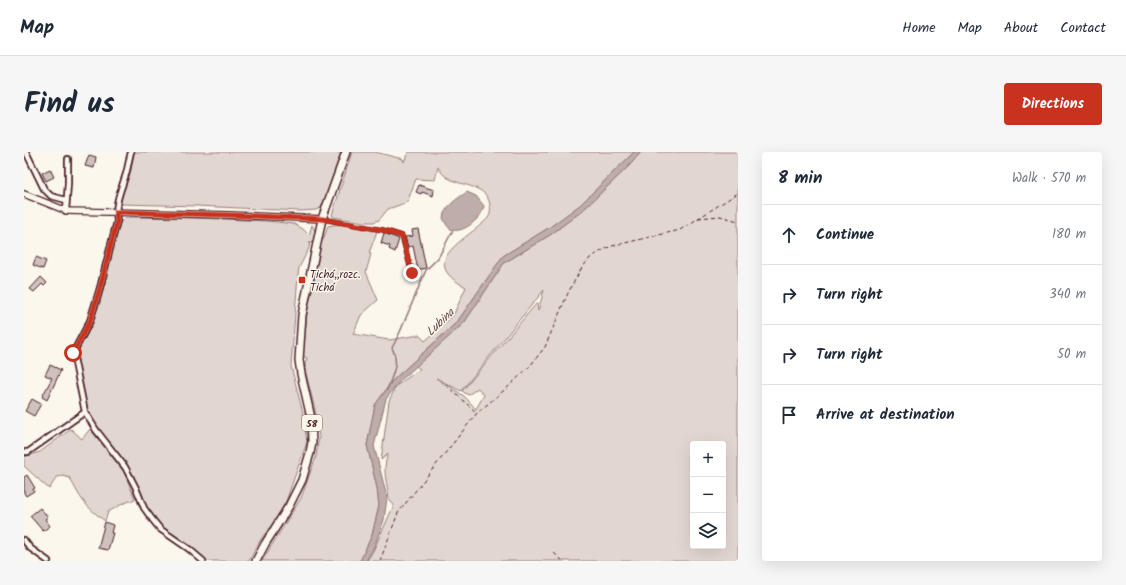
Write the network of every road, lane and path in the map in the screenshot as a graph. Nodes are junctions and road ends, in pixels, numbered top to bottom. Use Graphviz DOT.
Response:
graph roads {
  1 [pos="26,152"];
  2 [pos="131,152"];
  3 [pos="346,152"];
  4 [pos="68,159"];
  5 [pos="738,193"];
  6 [pos="24,194"];
  7 [pos="66,200"];
  8 [pos="66,211"];
  9 [pos="116,212"];
  10 [pos="697,218"];
  11 [pos="322,219"];
  12 [pos="738,221"];
  13 [pos="412,273"];
  14 [pos="446,385"];
  15 [pos="85,412"];
  16 [pos="477,414"];
  17 [pos="24,452"];
  18 [pos="24,540"];
  19 [pos="554,553"];
  20 [pos="48,561"];
  21 [pos="203,561"];
  22 [pos="256,561"];
  23 [pos="380,561"];
  24 [pos="563,561"];
  1 -- 7 [label="street"];
  2 -- 9 [label="street"];
  3 -- 11 [label="main road, 58"];
  4 -- 7 [label="street"];
  5 -- 10 [label="path"];
  6 -- 8 [label="street"];
  7 -- 8 [label="street"];
  8 -- 9 [label="street"];
  9 -- 11 [label="street"];
  9 -- 15 [label="street"];
  10 -- 12 [label="path"];
  10 -- 16 [label="path"];
  11 -- 13 [label="lane"];
  11 -- 22 [label="main road, 58"];
  14 -- 16 [label="path"];
  15 -- 17 [label="street"];
  15 -- 21 [label="street"];
  16 -- 23 [label="path"];
  18 -- 20 [label="street"];
  19 -- 24 [label="path"];
}
